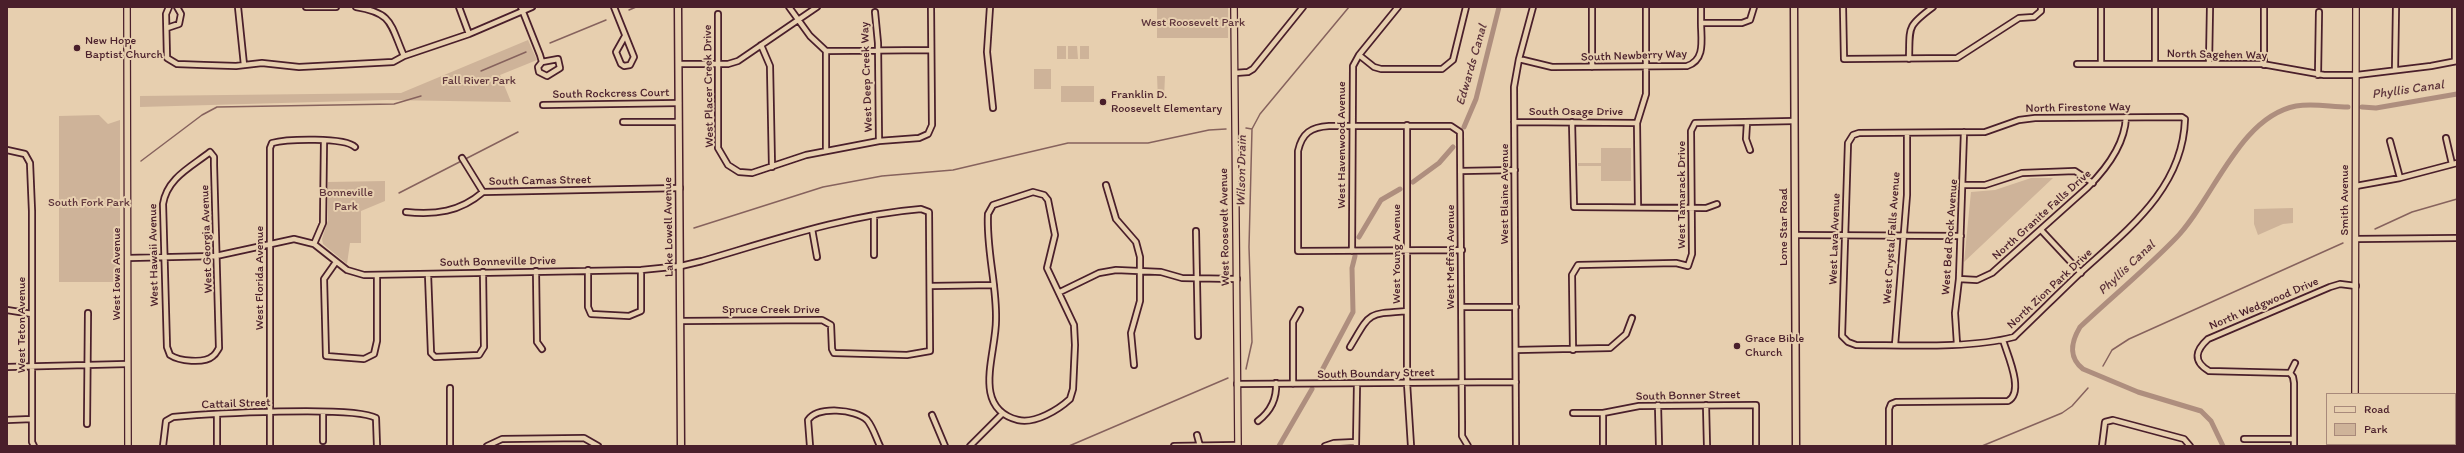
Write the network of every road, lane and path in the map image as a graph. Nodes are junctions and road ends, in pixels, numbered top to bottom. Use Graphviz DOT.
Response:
graph roads {
  1 [pos="127,7"];
  2 [pos="169,7"];
  3 [pos="177,7"];
  4 [pos="238,7"];
  5 [pos="306,7"];
  6 [pos="336,7"];
  7 [pos="356,7"];
  8 [pos="459,7"];
  9 [pos="532,7"];
  10 [pos="614,7"];
  11 [pos="678,7"];
  12 [pos="789,7"];
  13 [pos="817,7"];
  14 [pos="931,7"];
  15 [pos="990,7"];
  16 [pos="1234,7"];
  17 [pos="1303,7"];
  18 [pos="1398,7"];
  19 [pos="1466,7"];
  20 [pos="1533,7"];
  21 [pos="1592,7"];
  22 [pos="1646,7"];
  23 [pos="1701,7"];
  24 [pos="1754,7"];
  25 [pos="1794,7"];
  26 [pos="1843,7"];
  27 [pos="1933,7"];
  28 [pos="2101,7"];
  29 [pos="2156,7"];
  30 [pos="2210,7"];
  31 [pos="2264,7"];
  32 [pos="2356,7"];
  33 [pos="2396,7"];
  34 [pos="2455,7"];
  35 [pos="522,9"];
  36 [pos="2041,9"];
  37 [pos="875,12"];
  38 [pos="2319,12"];
  39 [pos="718,14"];
  40 [pos="798,20"];
  41 [pos="1701,23"];
  42 [pos="167,28"];
  43 [pos="469,34"];
  44 [pos="625,36"];
  45 [pos="761,45"];
  46 [pos="878,50"];
  47 [pos="932,50"];
  48 [pos="826,51"];
  49 [pos="1359,55"];
  50 [pos="404,56"];
  51 [pos="1519,59"];
  52 [pos="1909,59"];
  53 [pos="2456,61"];
  54 [pos="542,62"];
  55 [pos="679,64"];
  56 [pos="717,64"];
  57 [pos="2077,64"];
  58 [pos="2101,64"];
  59 [pos="2155,64"];
  60 [pos="2209,64"];
  61 [pos="2264,64"];
  62 [pos="244,65"];
  63 [pos="1592,67"];
  64 [pos="1646,67"];
  65 [pos="2395,70"];
  66 [pos="1234,73"];
  67 [pos="2318,74"];
  68 [pos="2356,75"];
  69 [pos="679,103"];
  70 [pos="543,105"];
  71 [pos="993,108"];
  72 [pos="2126,117"];
  73 [pos="2185,119"];
  74 [pos="1794,121"];
  75 [pos="623,122"];
  76 [pos="679,122"];
  77 [pos="1514,122"];
  78 [pos="1572,122"];
  79 [pos="1746,122"];
  80 [pos="1637,123"];
  81 [pos="1352,126"];
  82 [pos="1407,126"];
  83 [pos="1964,132"];
  84 [pos="1907,133"];
  85 [pos="1853,136"];
  86 [pos="2446,138"];
  87 [pos="2390,140"];
  88 [pos="324,141"];
  89 [pos="879,141"];
  90 [pos="355,147"];
  91 [pos="7,150"];
  92 [pos="1750,150"];
  93 [pos="826,151"];
  94 [pos="210,152"];
  95 [pos="462,158"];
  96 [pos="2455,164"];
  97 [pos="772,167"];
  98 [pos="1515,170"];
  99 [pos="1461,171"];
  100 [pos="2400,178"];
  101 [pos="2093,183"];
  102 [pos="1106,185"];
  103 [pos="1964,185"];
  104 [pos="2356,186"];
  105 [pos="680,188"];
  106 [pos="483,192"];
  107 [pos="1717,204"];
  108 [pos="1638,207"];
  109 [pos="1690,208"];
  110 [pos="406,212"];
  111 [pos="874,215"];
  112 [pos="812,229"];
  113 [pos="2041,230"];
  114 [pos="1196,231"];
  115 [pos="1795,235"];
  116 [pos="1846,236"];
  117 [pos="1904,236"];
  118 [pos="1961,236"];
  119 [pos="2457,238"];
  120 [pos="2356,239"];
  121 [pos="270,244"];
  122 [pos="314,244"];
  123 [pos="1407,250"];
  124 [pos="1462,250"];
  125 [pos="1352,251"];
  126 [pos="874,255"];
  127 [pos="216,256"];
  128 [pos="817,257"];
  129 [pos="128,258"];
  130 [pos="163,258"];
  131 [pos="336,262"];
  132 [pos="681,266"];
  133 [pos="536,270"];
  134 [pos="588,270"];
  135 [pos="641,270"];
  136 [pos="1141,270"];
  137 [pos="483,272"];
  138 [pos="2081,273"];
  139 [pos="428,274"];
  140 [pos="377,276"];
  141 [pos="1197,279"];
  142 [pos="1237,279"];
  143 [pos="1959,279"];
  144 [pos="994,285"];
  145 [pos="931,286"];
  146 [pos="2356,286"];
  147 [pos="1060,292"];
  148 [pos="1462,307"];
  149 [pos="1516,307"];
  150 [pos="7,310"];
  151 [pos="1300,310"];
  152 [pos="1407,311"];
  153 [pos="88,313"];
  154 [pos="32,314"];
  155 [pos="1632,318"];
  156 [pos="681,321"];
  157 [pos="166,331"];
  158 [pos="1198,336"];
  159 [pos="2003,340"];
  160 [pos="1848,342"];
  161 [pos="1957,344"];
  162 [pos="1895,345"];
  163 [pos="1350,347"];
  164 [pos="542,349"];
  165 [pos="1516,350"];
  166 [pos="1573,350"];
  167 [pos="2295,363"];
  168 [pos="128,364"];
  169 [pos="1134,364"];
  170 [pos="87,365"];
  171 [pos="32,366"];
  172 [pos="7,367"];
  173 [pos="2290,373"];
  174 [pos="1462,382"];
  175 [pos="1516,382"];
  176 [pos="1276,383"];
  177 [pos="1407,383"];
  178 [pos="1237,384"];
  179 [pos="1293,384"];
  180 [pos="1357,384"];
  181 [pos="450,388"];
  182 [pos="2355,393"];
  183 [pos="1706,405"];
  184 [pos="1658,406"];
  185 [pos="323,412"];
  186 [pos="270,413"];
  187 [pos="1573,413"];
  188 [pos="217,414"];
  189 [pos="1002,414"];
  190 [pos="1603,414"];
  191 [pos="932,415"];
  192 [pos="32,419"];
  193 [pos="7,420"];
  194 [pos="1258,421"];
  195 [pos="87,424"];
  196 [pos="1197,435"];
  197 [pos="2244,439"];
  198 [pos="2294,439"];
  199 [pos="323,441"];
  200 [pos="1356,444"];
  201 [pos="1200,445"];
  202 [pos="1238,445"];
  203 [pos="34,446"];
  204 [pos="128,446"];
  205 [pos="164,446"];
  206 [pos="217,446"];
  207 [pos="270,446"];
  208 [pos="378,446"];
  209 [pos="450,446"];
  210 [pos="487,446"];
  211 [pos="598,446"];
  212 [pos="681,446"];
  213 [pos="810,446"];
  214 [pos="880,446"];
  215 [pos="945,446"];
  216 [pos="970,446"];
  217 [pos="1174,446"];
  218 [pos="1325,446"];
  219 [pos="1410,446"];
  220 [pos="1468,446"];
  221 [pos="1516,446"];
  222 [pos="1603,446"];
  223 [pos="1659,446"];
  224 [pos="1707,446"];
  225 [pos="1756,446"];
  226 [pos="1796,446"];
  227 [pos="1889,446"];
  228 [pos="2102,446"];
  229 [pos="2190,446"];
  230 [pos="2294,446"];
  1 -- 129 [label="street, West Iowa Avenue"];
  2 -- 42 [label="street"];
  3 -- 42 [label="street"];
  4 -- 62 [label="street"];
  5 -- 6 [label="street"];
  7 -- 50 [label="street"];
  8 -- 43 [label="street"];
  9 -- 35 [label="street"];
  10 -- 44 [label="street"];
  11 -- 55 [label="main road, Lake Lowell Avenue"];
  12 -- 40 [label="street"];
  13 -- 40 [label="street"];
  14 -- 47 [label="street"];
  15 -- 71 [label="street"];
  16 -- 66 [label="street, West Roosevelt Avenue"];
  17 -- 66 [label="street"];
  18 -- 49 [label="street, West Havenwood Avenue"];
  19 -- 49 [label="street"];
  20 -- 51 [label="street, West Blaine Avenue"];
  21 -- 63 [label="street"];
  22 -- 64 [label="street"];
  23 -- 41 [label="street, South Newberry Way"];
  24 -- 41 [label="street"];
  25 -- 74 [label="main road, Lone Star Road"];
  26 -- 52 [label="street"];
  27 -- 52 [label="street"];
  28 -- 58 [label="street"];
  29 -- 59 [label="street"];
  30 -- 60 [label="street"];
  31 -- 61 [label="street"];
  32 -- 68 [label="street, Smith Avenue"];
  33 -- 65 [label="street"];
  34 -- 53 [label="street"];
  35 -- 43 [label="street"];
  35 -- 54 [label="street"];
  36 -- 52 [label="street"];
  37 -- 46 [label="street, West Deep Creek Way"];
  38 -- 67 [label="street"];
  39 -- 56 [label="street, West Placer Creek Drive"];
  40 -- 45 [label="street"];
  40 -- 48 [label="street"];
  41 -- 64 [label="street, South Newberry Way"];
  42 -- 62 [label="street"];
  43 -- 50 [label="street"];
  44 -- 44 [label="street"];
  45 -- 56 [label="street"];
  45 -- 97 [label="street"];
  46 -- 47 [label="street"];
  46 -- 48 [label="street"];
  46 -- 89 [label="street, West Deep Creek Way"];
  47 -- 89 [label="street"];
  48 -- 93 [label="street"];
  49 -- 81 [label="street, West Havenwood Avenue"];
  50 -- 62 [label="street"];
  51 -- 63 [label="street, South Newberry Way"];
  51 -- 77 [label="street, West Blaine Avenue"];
  53 -- 65 [label="street, North Sagehen Way"];
  54 -- 54 [label="street"];
  55 -- 56 [label="street"];
  55 -- 69 [label="main road, Lake Lowell Avenue"];
  56 -- 97 [label="street, West Placer Creek Drive"];
  57 -- 58 [label="street, North Sagehen Way"];
  58 -- 59 [label="street, North Sagehen Way"];
  59 -- 60 [label="street, North Sagehen Way"];
  60 -- 61 [label="street, North Sagehen Way"];
  61 -- 67 [label="street, North Sagehen Way"];
  63 -- 64 [label="street, South Newberry Way"];
  64 -- 80 [label="street"];
  65 -- 68 [label="street, North Sagehen Way"];
  66 -- 142 [label="street, West Roosevelt Avenue"];
  67 -- 68 [label="street, North Sagehen Way"];
  68 -- 104 [label="street, Smith Avenue"];
  69 -- 70 [label="street, South Rockcress Court"];
  69 -- 76 [label="main road, Lake Lowell Avenue"];
  72 -- 73 [label="street, North Firestone Way"];
  72 -- 83 [label="street, North Firestone Way"];
  72 -- 101 [label="street, North Granite Falls Drive"];
  73 -- 138 [label="street, North Zion Park Drive"];
  74 -- 79 [label="street"];
  74 -- 115 [label="main road, Lone Star Road"];
  75 -- 76 [label="street"];
  76 -- 105 [label="main road, Lake Lowell Avenue"];
  77 -- 78 [label="street, South Osage Drive"];
  77 -- 98 [label="street, West Blaine Avenue"];
  78 -- 80 [label="street, South Osage Drive"];
  78 -- 108 [label="street"];
  79 -- 92 [label="street"];
  79 -- 109 [label="street, West Tamarack Drive"];
  80 -- 108 [label="street"];
  81 -- 82 [label="street"];
  81 -- 125 [label="street, West Havenwood Avenue"];
  81 -- 125 [label="street"];
  82 -- 99 [label="street, West Meffan Avenue"];
  82 -- 123 [label="street, West Young Avenue"];
  83 -- 84 [label="street, North Firestone Way"];
  83 -- 103 [label="street, West Bed Rock Avenue"];
  84 -- 85 [label="street, North Firestone Way"];
  84 -- 117 [label="street, West Crystal Falls Avenue"];
  85 -- 116 [label="street, West Lava Avenue"];
  86 -- 96 [label="street"];
  87 -- 100 [label="street"];
  88 -- 90 [label="street"];
  88 -- 121 [label="street, West Florida Avenue"];
  88 -- 122 [label="street"];
  89 -- 93 [label="street"];
  91 -- 154 [label="street, West Teton Avenue"];
  93 -- 97 [label="street"];
  94 -- 127 [label="street, West Georgia Avenue"];
  94 -- 130 [label="street, West Hawaii Avenue"];
  95 -- 106 [label="street"];
  96 -- 100 [label="street"];
  98 -- 99 [label="street"];
  98 -- 149 [label="street, West Blaine Avenue"];
  99 -- 124 [label="street, West Meffan Avenue"];
  100 -- 104 [label="street"];
  101 -- 103 [label="street"];
  101 -- 113 [label="street, North Granite Falls Drive"];
  102 -- 136 [label="street"];
  103 -- 118 [label="street, West Bed Rock Avenue"];
  104 -- 120 [label="street, Smith Avenue"];
  105 -- 106 [label="street, South Camas Street"];
  105 -- 132 [label="main road, Lake Lowell Avenue"];
  106 -- 110 [label="street, South Camas Street"];
  107 -- 109 [label="street"];
  108 -- 109 [label="street"];
  109 -- 166 [label="street, West Tamarack Drive"];
  111 -- 112 [label="street, South Bonneville Drive"];
  111 -- 126 [label="street"];
  111 -- 145 [label="street, South Bonneville Drive"];
  112 -- 128 [label="street"];
  112 -- 132 [label="street, South Bonneville Drive"];
  113 -- 138 [label="street"];
  113 -- 143 [label="street, North Granite Falls Drive"];
  114 -- 141 [label="street"];
  115 -- 116 [label="street"];
  115 -- 226 [label="main road, Lone Star Road"];
  116 -- 117 [label="street"];
  116 -- 160 [label="street, West Lava Avenue"];
  117 -- 118 [label="street"];
  117 -- 162 [label="street, West Crystal Falls Avenue"];
  118 -- 143 [label="street, West Bed Rock Avenue"];
  119 -- 120 [label="street"];
  120 -- 146 [label="street, Smith Avenue"];
  121 -- 122 [label="street, South Bonneville Drive"];
  121 -- 127 [label="street, South Bonneville Drive"];
  121 -- 186 [label="street, West Florida Avenue"];
  122 -- 131 [label="street, South Bonneville Drive"];
  123 -- 124 [label="street"];
  123 -- 125 [label="street"];
  123 -- 152 [label="street, West Young Avenue"];
  124 -- 148 [label="street, West Meffan Avenue"];
  127 -- 130 [label="street, South Bonneville Drive"];
  127 -- 157 [label="street, West Georgia Avenue"];
  129 -- 130 [label="street, South Bonneville Drive"];
  129 -- 168 [label="street, West Iowa Avenue"];
  130 -- 157 [label="street, West Hawaii Avenue"];
  131 -- 140 [label="street, South Bonneville Drive"];
  131 -- 140 [label="street"];
  132 -- 135 [label="street, South Bonneville Drive"];
  132 -- 156 [label="main road, Lake Lowell Avenue"];
  133 -- 134 [label="street, South Bonneville Drive"];
  133 -- 137 [label="street, South Bonneville Drive"];
  133 -- 164 [label="street"];
  134 -- 135 [label="street, South Bonneville Drive"];
  134 -- 135 [label="street"];
  136 -- 141 [label="street"];
  136 -- 147 [label="street"];
  136 -- 169 [label="street"];
  137 -- 139 [label="street, South Bonneville Drive"];
  137 -- 139 [label="street"];
  138 -- 159 [label="street, North Zion Park Drive"];
  139 -- 140 [label="street, South Bonneville Drive"];
  141 -- 142 [label="street"];
  141 -- 158 [label="street"];
  142 -- 178 [label="street, West Roosevelt Avenue"];
  143 -- 161 [label="street, West Bed Rock Avenue"];
  144 -- 145 [label="street"];
  144 -- 147 [label="street"];
  144 -- 189 [label="street"];
  145 -- 156 [label="street, Spruce Creek Drive"];
  146 -- 173 [label="street, North Wedgwood Drive"];
  146 -- 182 [label="street, Smith Avenue"];
  147 -- 189 [label="street"];
  148 -- 149 [label="street"];
  148 -- 174 [label="street, West Meffan Avenue"];
  149 -- 165 [label="street, West Blaine Avenue"];
  150 -- 154 [label="street"];
  151 -- 179 [label="street"];
  152 -- 163 [label="street"];
  152 -- 177 [label="street, West Young Avenue"];
  153 -- 170 [label="street"];
  154 -- 171 [label="street, West Teton Avenue"];
  155 -- 166 [label="street"];
  156 -- 212 [label="main road, Lake Lowell Avenue"];
  159 -- 161 [label="street, North Zion Park Drive"];
  159 -- 227 [label="street"];
  160 -- 162 [label="street, North Zion Park Drive"];
  161 -- 162 [label="street, North Zion Park Drive"];
  165 -- 166 [label="street"];
  165 -- 175 [label="street, West Blaine Avenue"];
  167 -- 173 [label="street"];
  168 -- 170 [label="street"];
  168 -- 204 [label="street, West Iowa Avenue"];
  170 -- 171 [label="street"];
  170 -- 195 [label="street"];
  171 -- 172 [label="street"];
  171 -- 192 [label="street, West Teton Avenue"];
  173 -- 198 [label="street"];
  174 -- 175 [label="street, South Boundary Street"];
  174 -- 177 [label="street, South Boundary Street"];
  174 -- 220 [label="street, West Meffan Avenue"];
  175 -- 221 [label="street, West Blaine Avenue"];
  176 -- 178 [label="street, South Boundary Street"];
  176 -- 179 [label="street, South Boundary Street"];
  176 -- 194 [label="street"];
  177 -- 180 [label="street, South Boundary Street"];
  177 -- 219 [label="street, West Young Avenue"];
  178 -- 202 [label="street, West Roosevelt Avenue"];
  179 -- 180 [label="street, South Boundary Street"];
  180 -- 200 [label="street"];
  181 -- 209 [label="street"];
  183 -- 184 [label="street, South Bonner Street"];
  183 -- 224 [label="street"];
  183 -- 225 [label="street, South Bonner Street"];
  184 -- 190 [label="street, South Bonner Street"];
  184 -- 223 [label="street"];
  185 -- 186 [label="street, Cattail Street"];
  185 -- 199 [label="street"];
  185 -- 208 [label="street, Cattail Street"];
  186 -- 188 [label="street, Cattail Street"];
  186 -- 207 [label="street, West Florida Avenue"];
  187 -- 190 [label="street, South Bonner Street"];
  188 -- 205 [label="street, Cattail Street"];
  188 -- 206 [label="street"];
  189 -- 216 [label="street"];
  190 -- 222 [label="street"];
  191 -- 215 [label="street"];
  192 -- 193 [label="street"];
  192 -- 203 [label="street, West Teton Avenue"];
  196 -- 201 [label="street"];
  197 -- 198 [label="street"];
  198 -- 230 [label="street"];
  200 -- 218 [label="street"];
  201 -- 202 [label="street"];
  201 -- 217 [label="street"];
  210 -- 211 [label="street"];
  213 -- 214 [label="street"];
  228 -- 229 [label="street"];
}
